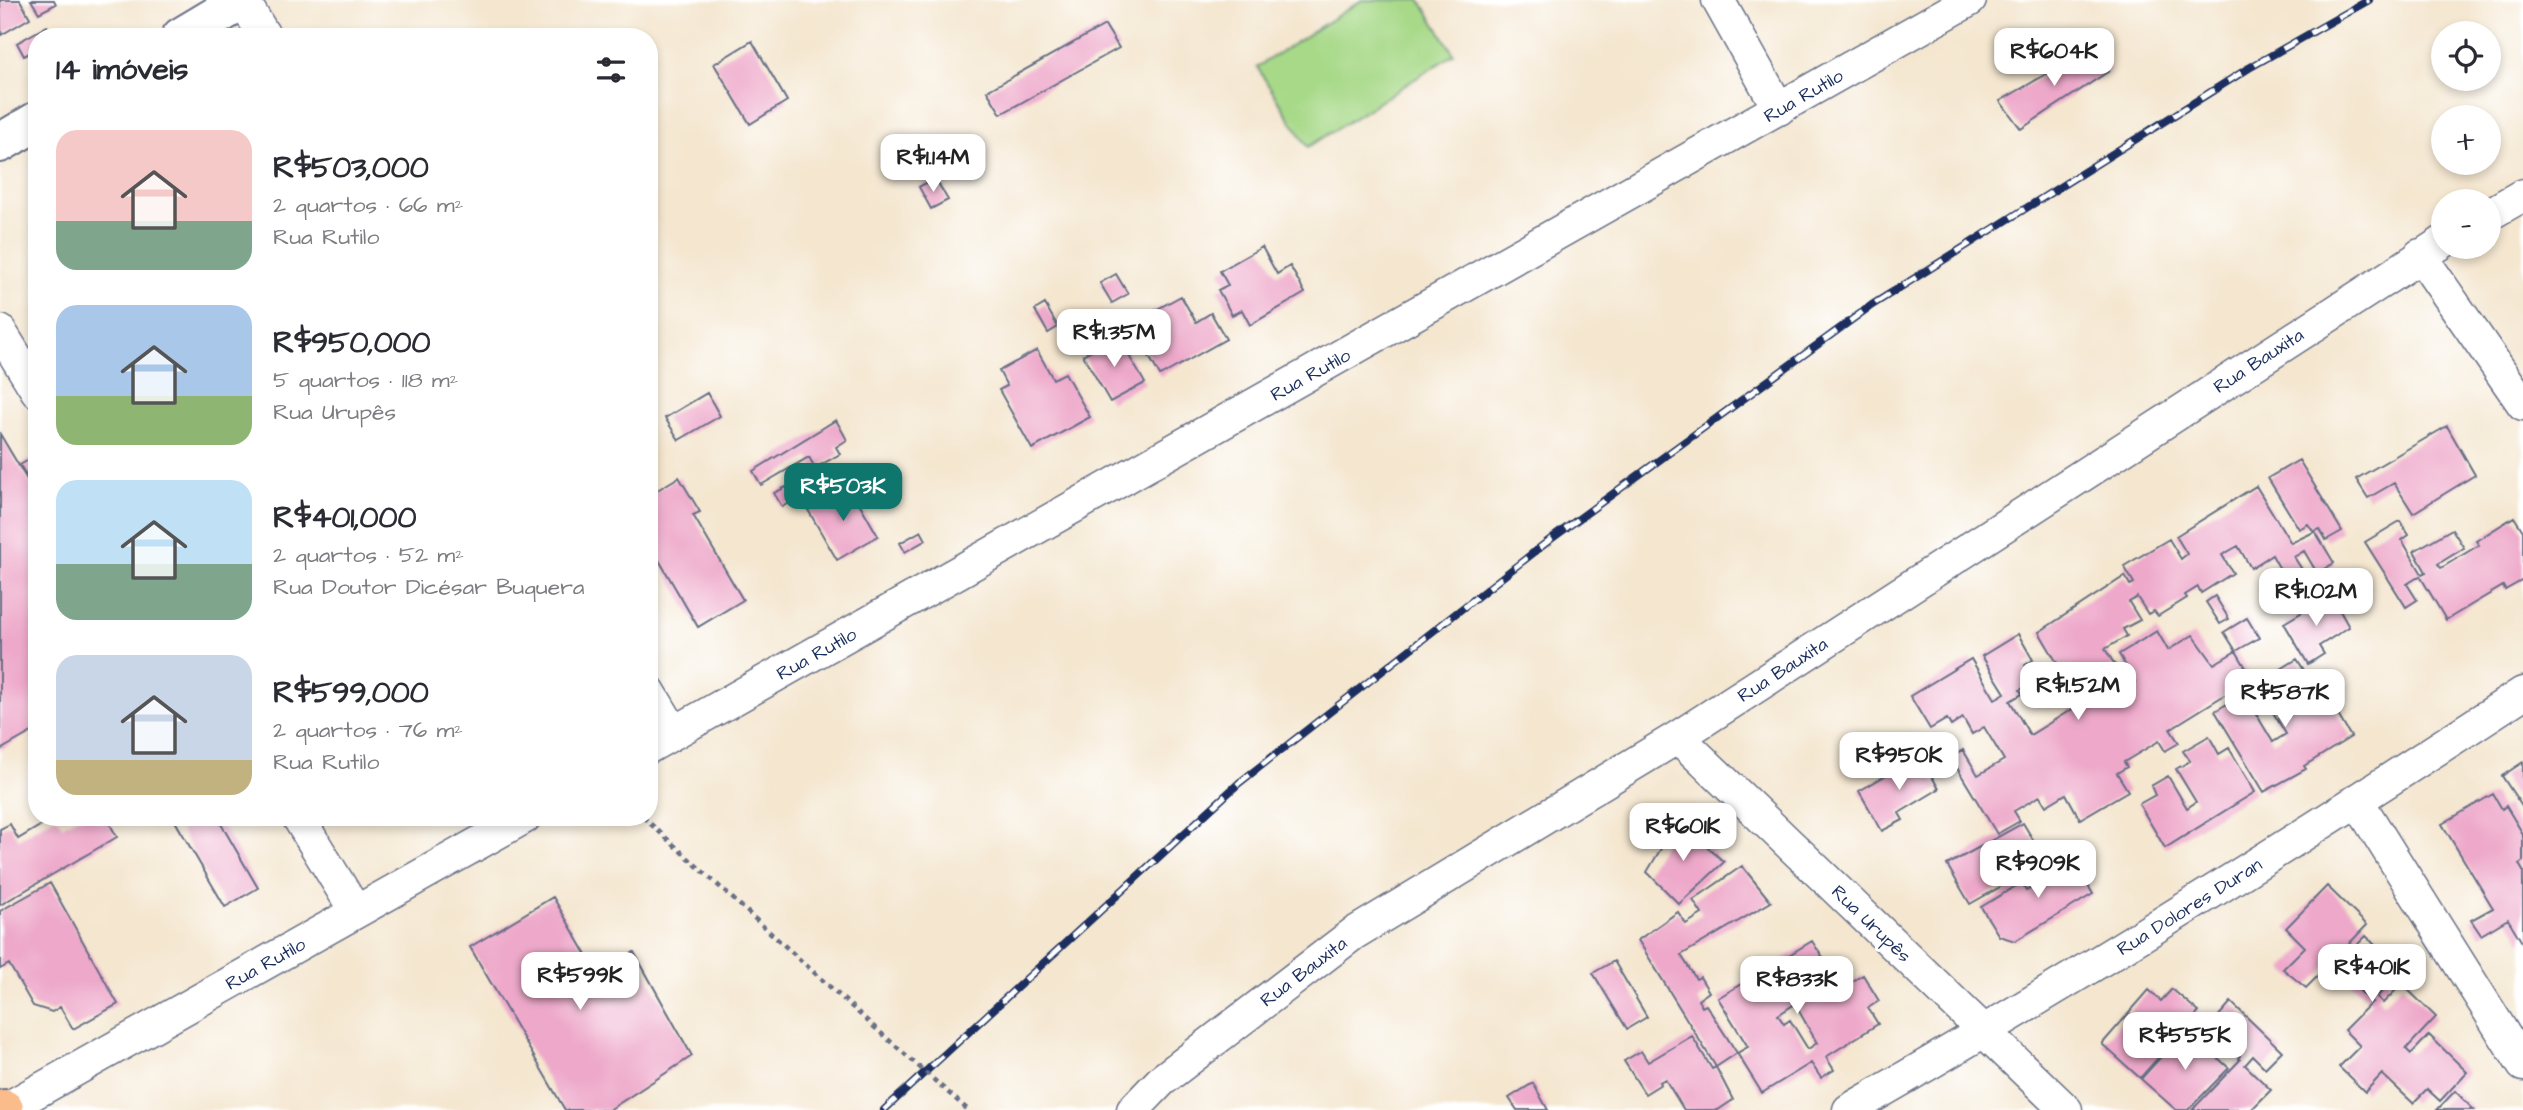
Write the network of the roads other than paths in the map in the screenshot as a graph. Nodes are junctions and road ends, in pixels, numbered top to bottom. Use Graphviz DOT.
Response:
graph roads {
  1 [pos="243,0"];
  2 [pos="1718,0"];
  3 [pos="1969,0"];
  4 [pos="196,28"];
  5 [pos="260,28"];
  6 [pos="1779,109"];
  7 [pos="28,126"];
  8 [pos="0,143"];
  9 [pos="2523,195"];
  10 [pos="2501,208"];
  11 [pos="2431,248"];
  12 [pos="2437,259"];
  13 [pos="0,331"];
  14 [pos="28,376"];
  15 [pos="2523,404"];
  16 [pos="2523,693"];
  17 [pos="1678,737"];
  18 [pos="662,740"];
  19 [pos="2358,802"];
  20 [pos="303,826"];
  21 [pos="509,826"];
  22 [pos="356,912"];
  23 [pos="1984,1032"];
  24 [pos="2523,1065"];
  25 [pos="4,1110"];
  26 [pos="1133,1110"];
  27 [pos="1849,1110"];
  28 [pos="2066,1110"];
  1 -- 4 [label="street"];
  1 -- 5 [label="street"];
  2 -- 6 [label="street"];
  3 -- 6 [label="street, Rua Rutilo"];
  6 -- 18 [label="street, Rua Rutilo"];
  7 -- 8 [label="street"];
  9 -- 10 [label="street"];
  11 -- 17 [label="street, Rua Bauxita"];
  12 -- 15 [label="street"];
  13 -- 14 [label="street"];
  16 -- 19 [label="street, Rua Dolores Duran"];
  17 -- 23 [label="street, Rua Urupês"];
  17 -- 26 [label="street, Rua Bauxita"];
  19 -- 23 [label="street, Rua Dolores Duran"];
  19 -- 24 [label="street"];
  20 -- 22 [label="street"];
  21 -- 22 [label="street, Rua Rutilo"];
  22 -- 25 [label="street, Rua Rutilo"];
  23 -- 27 [label="street, Rua Dolores Duran"];
  23 -- 28 [label="street, Rua Urupês"];
}
